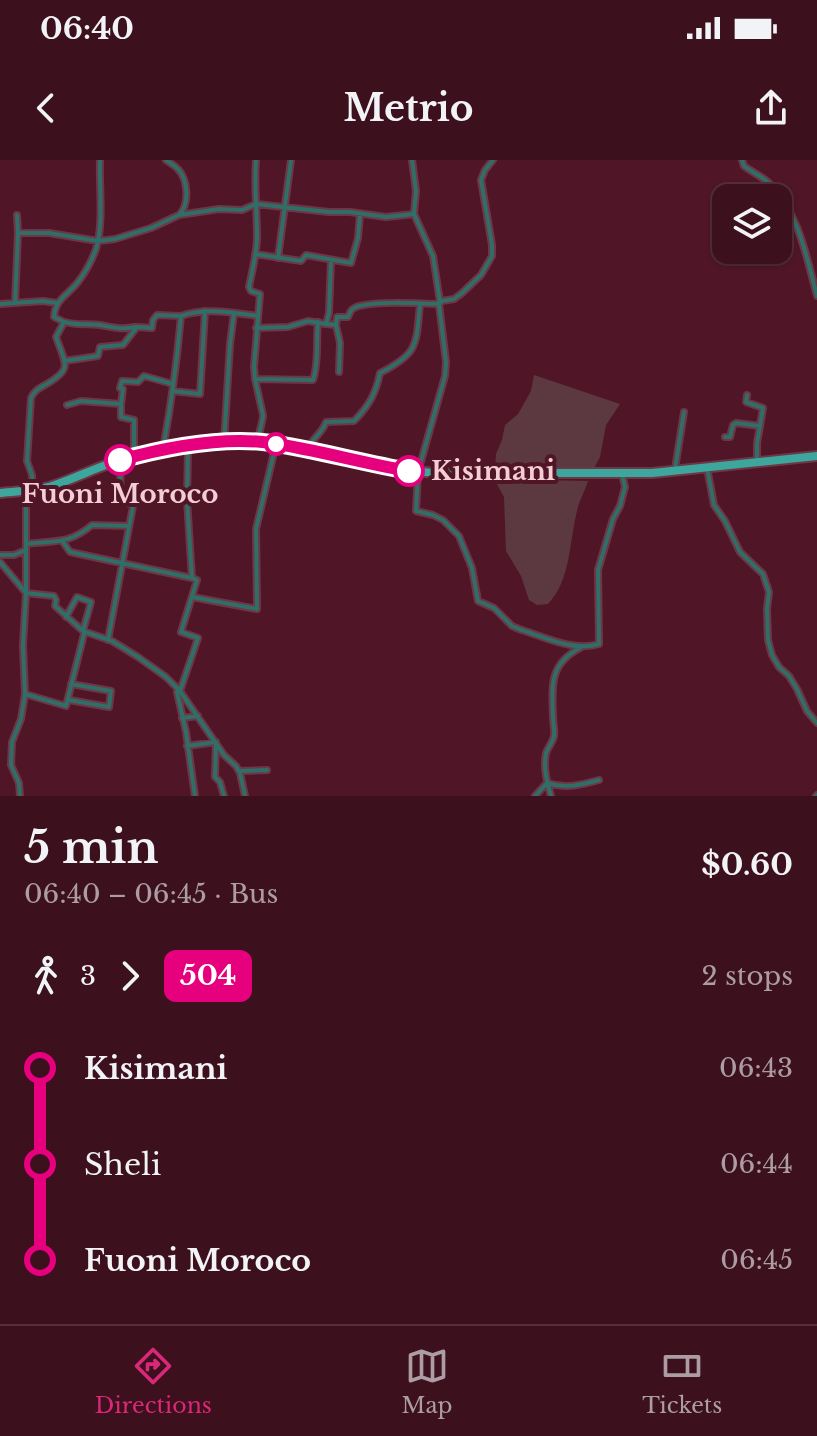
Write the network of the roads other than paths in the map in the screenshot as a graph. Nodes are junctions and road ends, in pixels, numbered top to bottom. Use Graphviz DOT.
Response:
graph roads {
  1 [pos="100,160"];
  2 [pos="166,160"];
  3 [pos="256,160"];
  4 [pos="291,160"];
  5 [pos="412,160"];
  6 [pos="493,160"];
  7 [pos="742,160"];
  8 [pos="256,204"];
  9 [pos="284,207"];
  10 [pos="360,214"];
  11 [pos="414,214"];
  12 [pos="17,215"];
  13 [pos="179,215"];
  14 [pos="18,233"];
  15 [pos="98,241"];
  16 [pos="255,254"];
  17 [pos="278,258"];
  18 [pos="331,260"];
  19 [pos="817,296"];
  20 [pos="440,302"];
  21 [pos="15,303"];
  22 [pos="57,303"];
  23 [pos="420,303"];
  24 [pos="0,304"];
  25 [pos="205,311"];
  26 [pos="234,313"];
  27 [pos="181,316"];
  28 [pos="258,316"];
  29 [pos="64,322"];
  30 [pos="318,322"];
  31 [pos="326,324"];
  32 [pos="336,325"];
  33 [pos="137,327"];
  34 [pos="256,328"];
  35 [pos="64,361"];
  36 [pos="339,372"];
  37 [pos="255,379"];
  38 [pos="174,384"];
  39 [pos="173,391"];
  40 [pos="747,395"];
  41 [pos="121,404"];
  42 [pos="67,405"];
  43 [pos="684,412"];
  44 [pos="760,426"];
  45 [pos="725,437"];
  46 [pos="224,442"];
  47 [pos="260,442"];
  48 [pos="275,446"];
  49 [pos="163,449"];
  50 [pos="188,450"];
  51 [pos="307,450"];
  52 [pos="134,456"];
  53 [pos="817,458"];
  54 [pos="758,463"];
  55 [pos="120,464"];
  56 [pos="675,471"];
  57 [pos="708,473"];
  58 [pos="418,474"];
  59 [pos="594,476"];
  60 [pos="623,478"];
  61 [pos="30,492"];
  62 [pos="0,495"];
  63 [pos="129,526"];
  64 [pos="63,542"];
  65 [pos="26,547"];
  66 [pos="0,555"];
  67 [pos="0,562"];
  68 [pos="123,563"];
  69 [pos="192,578"];
  70 [pos="26,593"];
  71 [pos="192,597"];
  72 [pos="66,617"];
  73 [pos="83,631"];
  74 [pos="108,640"];
  75 [pos="583,647"];
  76 [pos="71,684"];
  77 [pos="180,691"];
  78 [pos="25,694"];
  79 [pos="68,700"];
  80 [pos="198,716"];
  81 [pos="182,718"];
  82 [pos="817,723"];
  83 [pos="216,742"];
  84 [pos="187,746"];
  85 [pos="267,770"];
  86 [pos="239,771"];
  87 [pos="599,780"];
  88 [pos="547,783"];
  89 [pos="20,796"];
  90 [pos="195,796"];
  91 [pos="224,796"];
  92 [pos="245,796"];
  93 [pos="535,796"];
  94 [pos="551,796"];
  1 -- 15 [label="street"];
  2 -- 13 [label="street"];
  3 -- 8 [label="street"];
  4 -- 9 [label="street"];
  5 -- 11 [label="street"];
  6 -- 20 [label="street"];
  7 -- 19 [label="street"];
  8 -- 9 [label="street"];
  8 -- 13 [label="street"];
  8 -- 16 [label="street"];
  9 -- 10 [label="street"];
  9 -- 17 [label="street"];
  10 -- 11 [label="street"];
  10 -- 18 [label="street"];
  11 -- 20 [label="street"];
  12 -- 14 [label="street"];
  13 -- 15 [label="street"];
  14 -- 15 [label="street"];
  14 -- 21 [label="street"];
  15 -- 22 [label="street"];
  16 -- 17 [label="street"];
  16 -- 28 [label="street"];
  17 -- 18 [label="street"];
  18 -- 31 [label="street"];
  20 -- 23 [label="street"];
  20 -- 58 [label="street"];
  21 -- 22 [label="street"];
  21 -- 24 [label="street"];
  22 -- 29 [label="street"];
  23 -- 32 [label="street"];
  23 -- 51 [label="street"];
  25 -- 26 [label="street"];
  25 -- 27 [label="street"];
  25 -- 39 [label="street"];
  26 -- 28 [label="street"];
  26 -- 46 [label="street"];
  27 -- 33 [label="street"];
  27 -- 38 [label="street"];
  28 -- 34 [label="street"];
  29 -- 33 [label="street"];
  29 -- 35 [label="street"];
  30 -- 31 [label="street"];
  30 -- 34 [label="street"];
  30 -- 37 [label="street"];
  31 -- 32 [label="street"];
  32 -- 36 [label="street"];
  33 -- 35 [label="street"];
  34 -- 37 [label="street"];
  35 -- 61 [label="street"];
  37 -- 47 [label="street"];
  38 -- 39 [label="street"];
  38 -- 41 [label="street"];
  39 -- 49 [label="street"];
  40 -- 44 [label="street"];
  41 -- 42 [label="street"];
  41 -- 52 [label="street"];
  43 -- 56 [label="street"];
  44 -- 45 [label="street"];
  44 -- 54 [label="street"];
  46 -- 47 [label="main road"];
  46 -- 49 [label="main road"];
  47 -- 48 [label="main road"];
  48 -- 50 [label="main road"];
  48 -- 51 [label="main road"];
  48 -- 58 [label="main road"];
  48 -- 71 [label="street"];
  49 -- 52 [label="main road"];
  50 -- 55 [label="main road"];
  50 -- 69 [label="street"];
  51 -- 58 [label="main road"];
  52 -- 61 [label="main road"];
  53 -- 54 [label="main road"];
  53 -- 57 [label="main road"];
  54 -- 56 [label="main road"];
  55 -- 61 [label="main road"];
  55 -- 63 [label="street"];
  56 -- 59 [label="main road"];
  57 -- 60 [label="main road"];
  57 -- 82 [label="street"];
  58 -- 59 [label="main road"];
  58 -- 75 [label="street"];
  59 -- 60 [label="main road"];
  60 -- 75 [label="street"];
  61 -- 62 [label="main road"];
  61 -- 65 [label="street"];
  63 -- 64 [label="street"];
  63 -- 68 [label="street"];
  64 -- 65 [label="street"];
  64 -- 68 [label="street"];
  65 -- 66 [label="street"];
  65 -- 70 [label="street"];
  67 -- 70 [label="street"];
  68 -- 69 [label="street"];
  68 -- 74 [label="street"];
  69 -- 71 [label="street"];
  70 -- 72 [label="street"];
  70 -- 78 [label="street"];
  71 -- 77 [label="street"];
  72 -- 73 [label="street"];
  72 -- 73 [label="street"];
  73 -- 74 [label="street"];
  73 -- 76 [label="street"];
  74 -- 77 [label="street"];
  75 -- 88 [label="street"];
  76 -- 79 [label="street"];
  76 -- 79 [label="street"];
  77 -- 80 [label="street"];
  77 -- 81 [label="street"];
  78 -- 79 [label="street"];
  78 -- 89 [label="street"];
  80 -- 81 [label="street"];
  80 -- 83 [label="street"];
  81 -- 84 [label="street"];
  83 -- 84 [label="street"];
  83 -- 86 [label="street"];
  83 -- 91 [label="street"];
  84 -- 90 [label="street"];
  85 -- 86 [label="street"];
  86 -- 92 [label="street"];
  87 -- 88 [label="street"];
  88 -- 93 [label="street"];
  88 -- 94 [label="street"];
}
